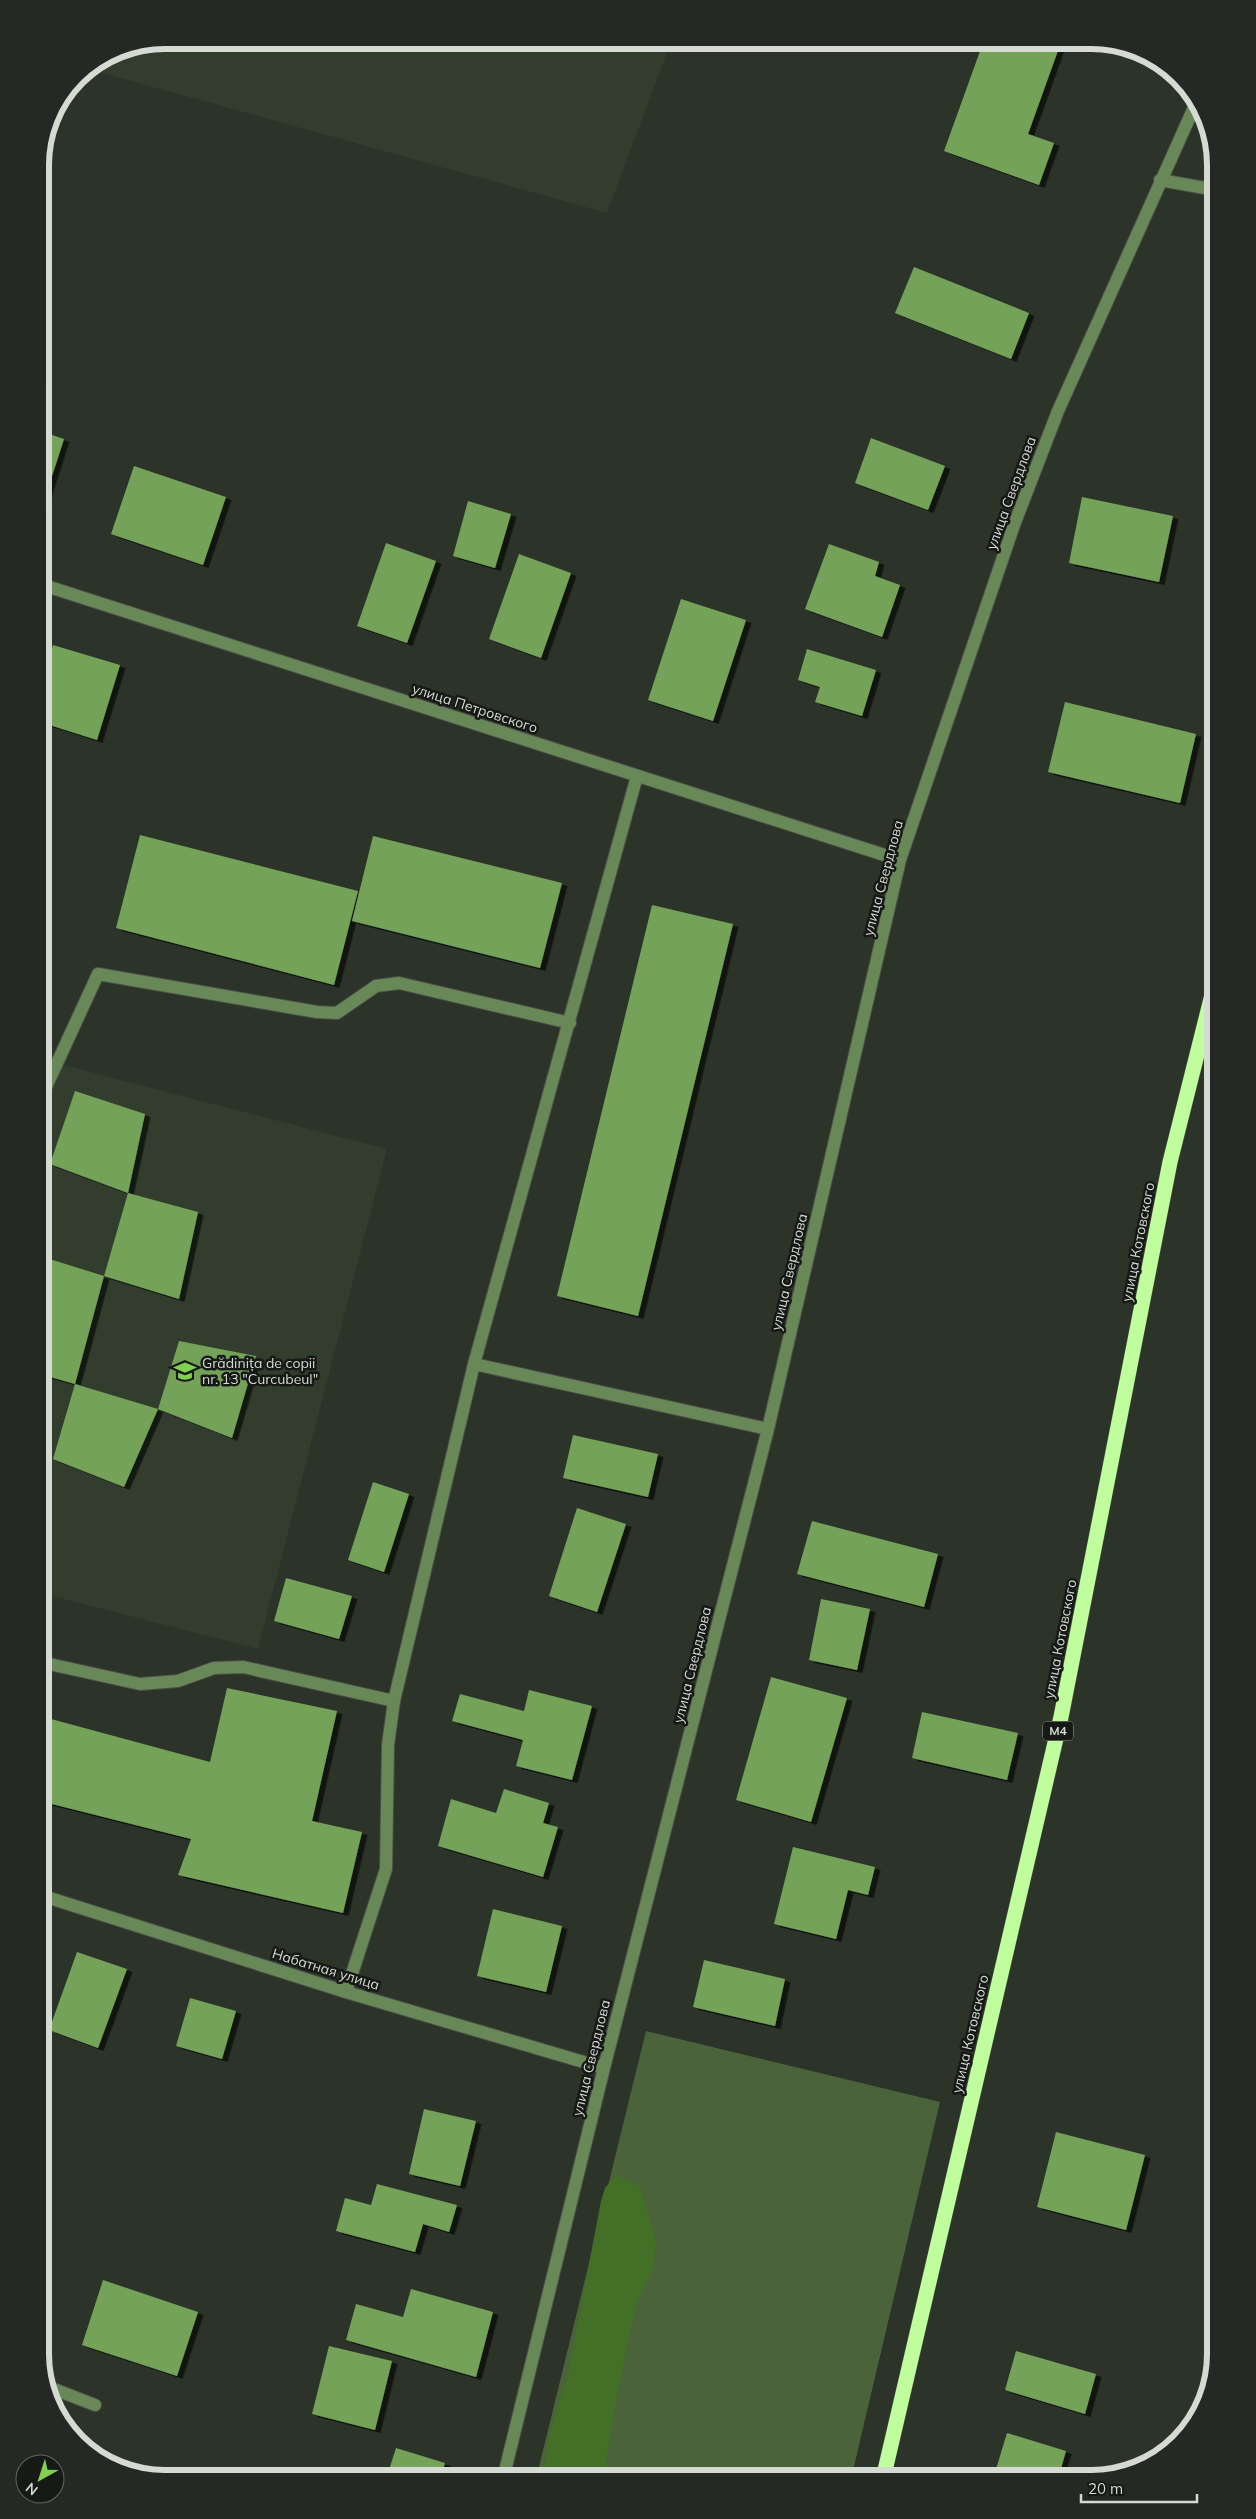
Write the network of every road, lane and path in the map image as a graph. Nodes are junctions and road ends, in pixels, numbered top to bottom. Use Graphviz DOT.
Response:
graph roads {
  1 [pos="1193,110"];
  2 [pos="1160,180"];
  3 [pos="1207,188"];
  4 [pos="49,587"];
  5 [pos="637,776"];
  6 [pos="900,860"];
  7 [pos="1207,1015"];
  8 [pos="570,1023"];
  9 [pos="49,1080"];
  10 [pos="474,1364"];
  11 [pos="768,1429"];
  12 [pos="49,1664"];
  13 [pos="394,1701"];
  14 [pos="49,1898"];
  15 [pos="346,1992"];
  16 [pos="604,2068"];
  17 [pos="55,2390"];
  18 [pos="95,2406"];
  19 [pos="505,2470"];
  20 [pos="885,2470"];
  1 -- 2 [label="street, улица Свердлова"];
  2 -- 3 [label="street"];
  2 -- 6 [label="street, улица Свердлова"];
  4 -- 5 [label="street, улица Петровского"];
  5 -- 6 [label="street, улица Петровского"];
  5 -- 8 [label="street"];
  6 -- 11 [label="street, улица Свердлова"];
  7 -- 20 [label="highway, улица Котовского / M4"];
  8 -- 9 [label="street"];
  8 -- 10 [label="street"];
  10 -- 11 [label="street"];
  10 -- 13 [label="street"];
  11 -- 16 [label="street, улица Свердлова"];
  12 -- 13 [label="street"];
  13 -- 15 [label="street"];
  14 -- 15 [label="street, Набатная улица"];
  15 -- 16 [label="street, Набатная улица"];
  16 -- 19 [label="street, улица Свердлова"];
  17 -- 18 [label="street"];
}
